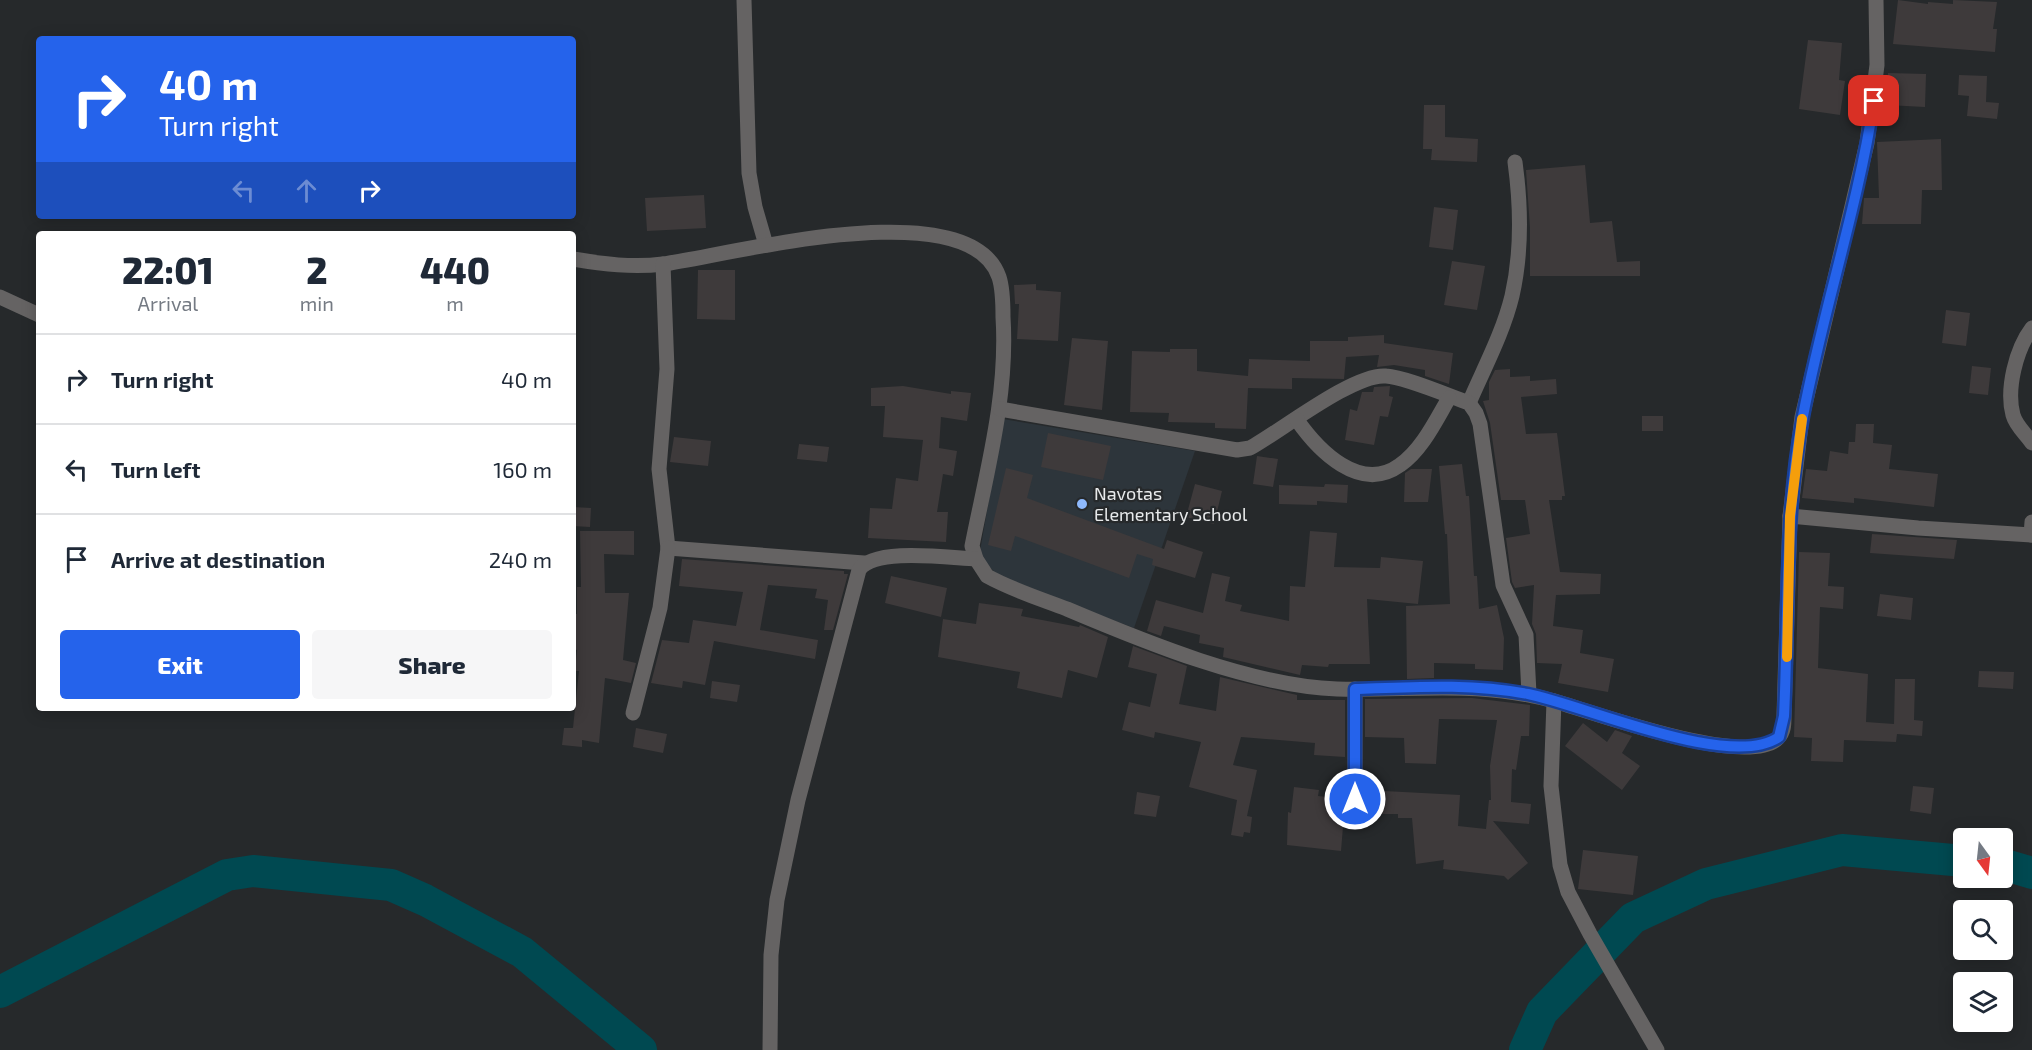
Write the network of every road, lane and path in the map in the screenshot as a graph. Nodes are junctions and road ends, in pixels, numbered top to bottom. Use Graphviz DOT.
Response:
graph roads {
  1 [pos="744,0"];
  2 [pos="1876,0"];
  3 [pos="1515,162"];
  4 [pos="766,245"];
  5 [pos="576,259"];
  6 [pos="663,264"];
  7 [pos="0,297"];
  8 [pos="36,314"];
  9 [pos="2032,328"];
  10 [pos="1449,398"];
  11 [pos="1469,403"];
  12 [pos="1000,409"];
  13 [pos="1297,420"];
  14 [pos="2032,443"];
  15 [pos="1790,516"];
  16 [pos="2032,530"];
  17 [pos="668,548"];
  18 [pos="976,559"];
  19 [pos="864,563"];
  20 [pos="1355,689"];
  21 [pos="1528,694"];
  22 [pos="1554,701"];
  23 [pos="633,713"];
  24 [pos="1355,799"];
  25 [pos="770,1050"];
  26 [pos="1657,1050"];
  1 -- 4 [label="street"];
  2 -- 15 [label="street"];
  3 -- 11 [label="street"];
  4 -- 6 [label="street"];
  4 -- 12 [label="street"];
  5 -- 6 [label="street"];
  6 -- 17 [label="street"];
  7 -- 8 [label="street"];
  9 -- 14 [label="street"];
  10 -- 11 [label="street"];
  10 -- 13 [label="street"];
  10 -- 13 [label="street"];
  11 -- 21 [label="street"];
  12 -- 13 [label="street"];
  12 -- 18 [label="street"];
  15 -- 16 [label="street"];
  15 -- 22 [label="street"];
  17 -- 19 [label="street"];
  17 -- 23 [label="street"];
  18 -- 19 [label="street"];
  18 -- 20 [label="street"];
  19 -- 25 [label="street"];
  20 -- 21 [label="street"];
  20 -- 24 [label="street"];
  21 -- 22 [label="street"];
  22 -- 26 [label="street"];
}
